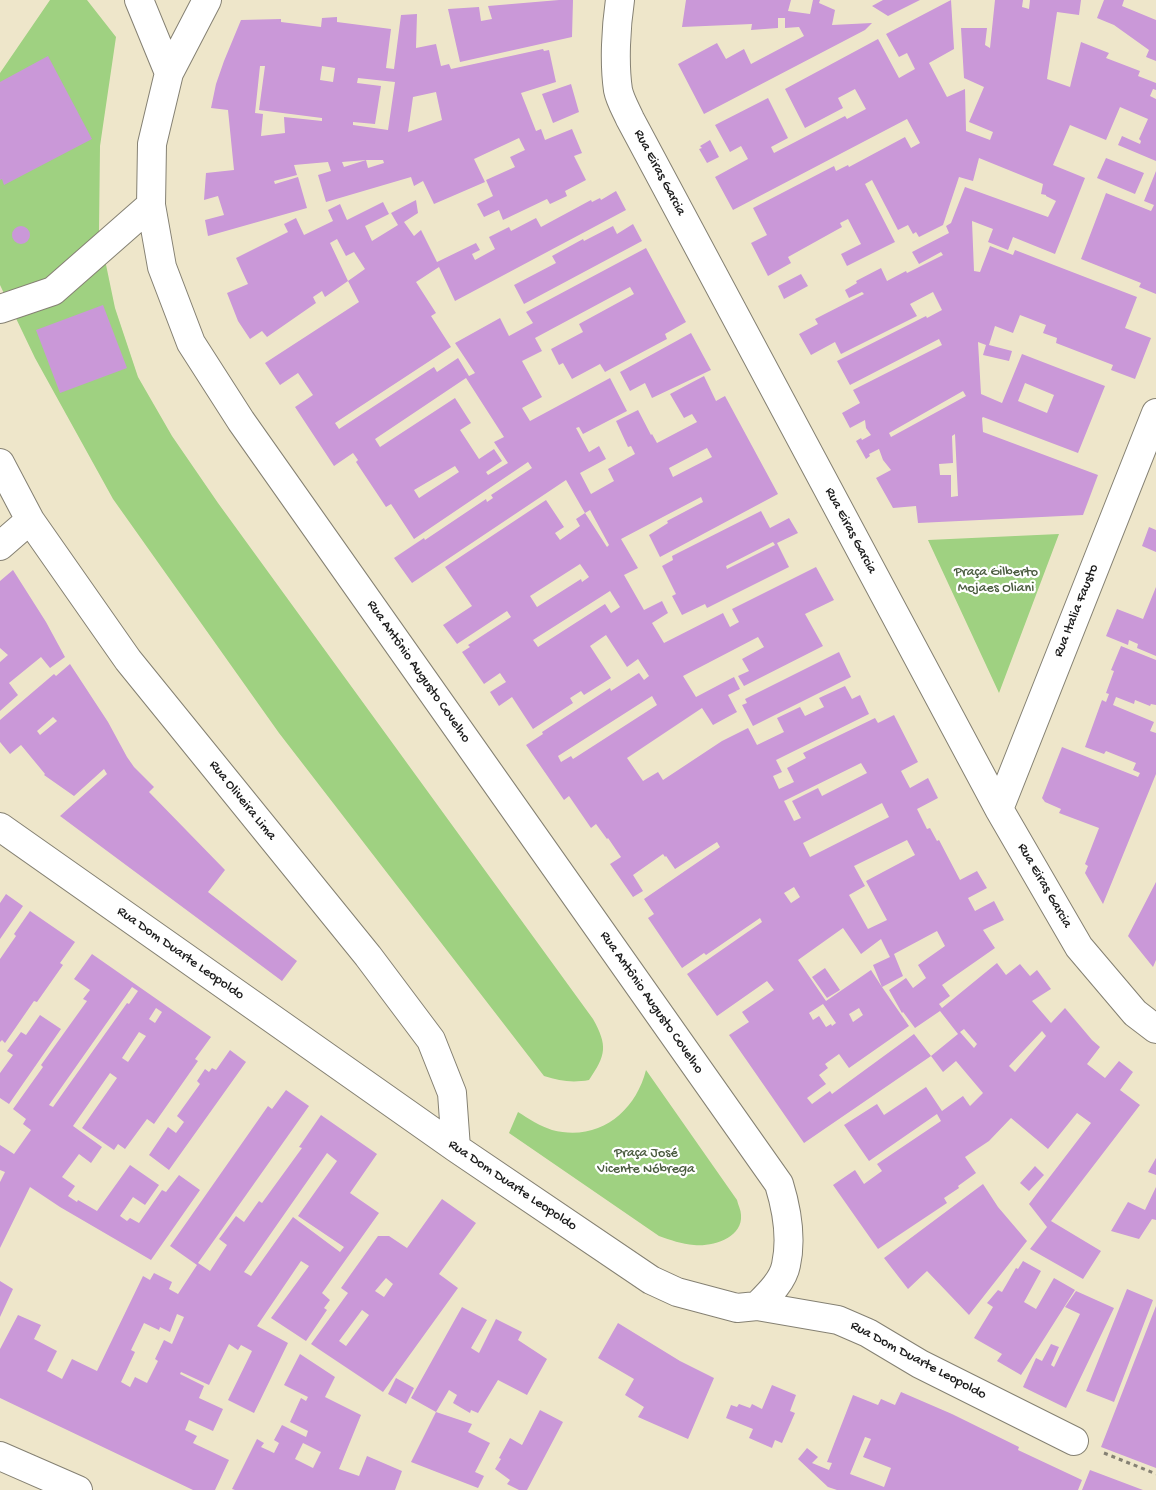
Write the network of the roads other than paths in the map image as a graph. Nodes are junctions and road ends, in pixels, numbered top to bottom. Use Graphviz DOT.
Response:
graph roads {
  1 [pos="139,0"];
  2 [pos="206,0"];
  3 [pos="620,0"];
  4 [pos="170,73"];
  5 [pos="151,205"];
  6 [pos="0,310"];
  7 [pos="1156,413"];
  8 [pos="0,463"];
  9 [pos="30,520"];
  10 [pos="0,546"];
  11 [pos="998,808"];
  12 [pos="0,827"];
  13 [pos="1156,1029"];
  14 [pos="456,1148"];
  15 [pos="757,1306"];
  16 [pos="1074,1441"];
  17 [pos="0,1456"];
  18 [pos="78,1490"];
  1 -- 4 [label="street"];
  2 -- 4 [label="street, Rua Antônio Augusto Covelho"];
  3 -- 11 [label="street, Rua Eiras Garcia"];
  4 -- 5 [label="street, Rua Antônio Augusto Covelho"];
  5 -- 6 [label="street"];
  5 -- 15 [label="street, Rua Antônio Augusto Covelho"];
  7 -- 11 [label="street, Rua Italia Fausto"];
  8 -- 9 [label="street, Rua Oliveira Lima"];
  9 -- 10 [label="street"];
  9 -- 14 [label="street, Rua Oliveira Lima"];
  11 -- 13 [label="street, Rua Eiras Garcia"];
  12 -- 14 [label="street, Rua Dom Duarte Leopoldo"];
  14 -- 15 [label="street, Rua Dom Duarte Leopoldo"];
  15 -- 16 [label="street, Rua Dom Duarte Leopoldo"];
  17 -- 18 [label="street"];
}
